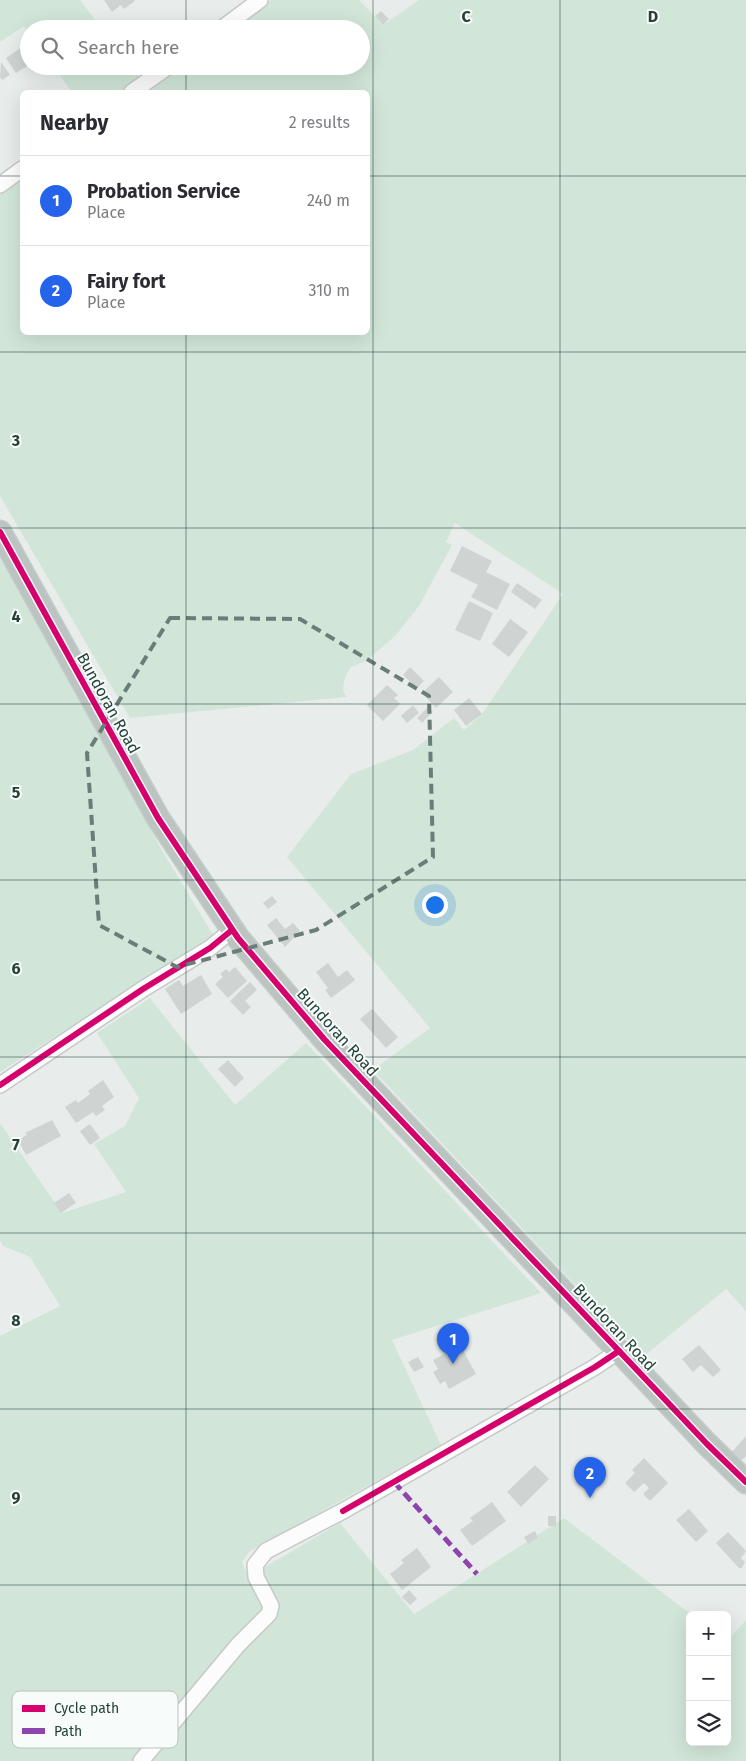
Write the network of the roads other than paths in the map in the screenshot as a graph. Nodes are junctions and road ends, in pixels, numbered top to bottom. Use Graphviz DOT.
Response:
graph roads {
  1 [pos="260,0"];
  2 [pos="233,20"];
  3 [pos="156,75"];
  4 [pos="135,90"];
  5 [pos="20,170"];
  6 [pos="0,185"];
  7 [pos="0,532"];
  8 [pos="232,930"];
  9 [pos="0,1085"];
  10 [pos="619,1351"];
  11 [pos="746,1482"];
  12 [pos="178,1717"];
  13 [pos="152,1748"];
  14 [pos="141,1761"];
  1 -- 2 [label="street"];
  3 -- 4 [label="street"];
  5 -- 6 [label="street"];
  7 -- 8 [label="highway, Bundoran Road"];
  8 -- 9 [label="street"];
  8 -- 10 [label="highway, Bundoran Road"];
  10 -- 11 [label="highway, Bundoran Road"];
  10 -- 12 [label="street"];
  13 -- 14 [label="street"];
}
